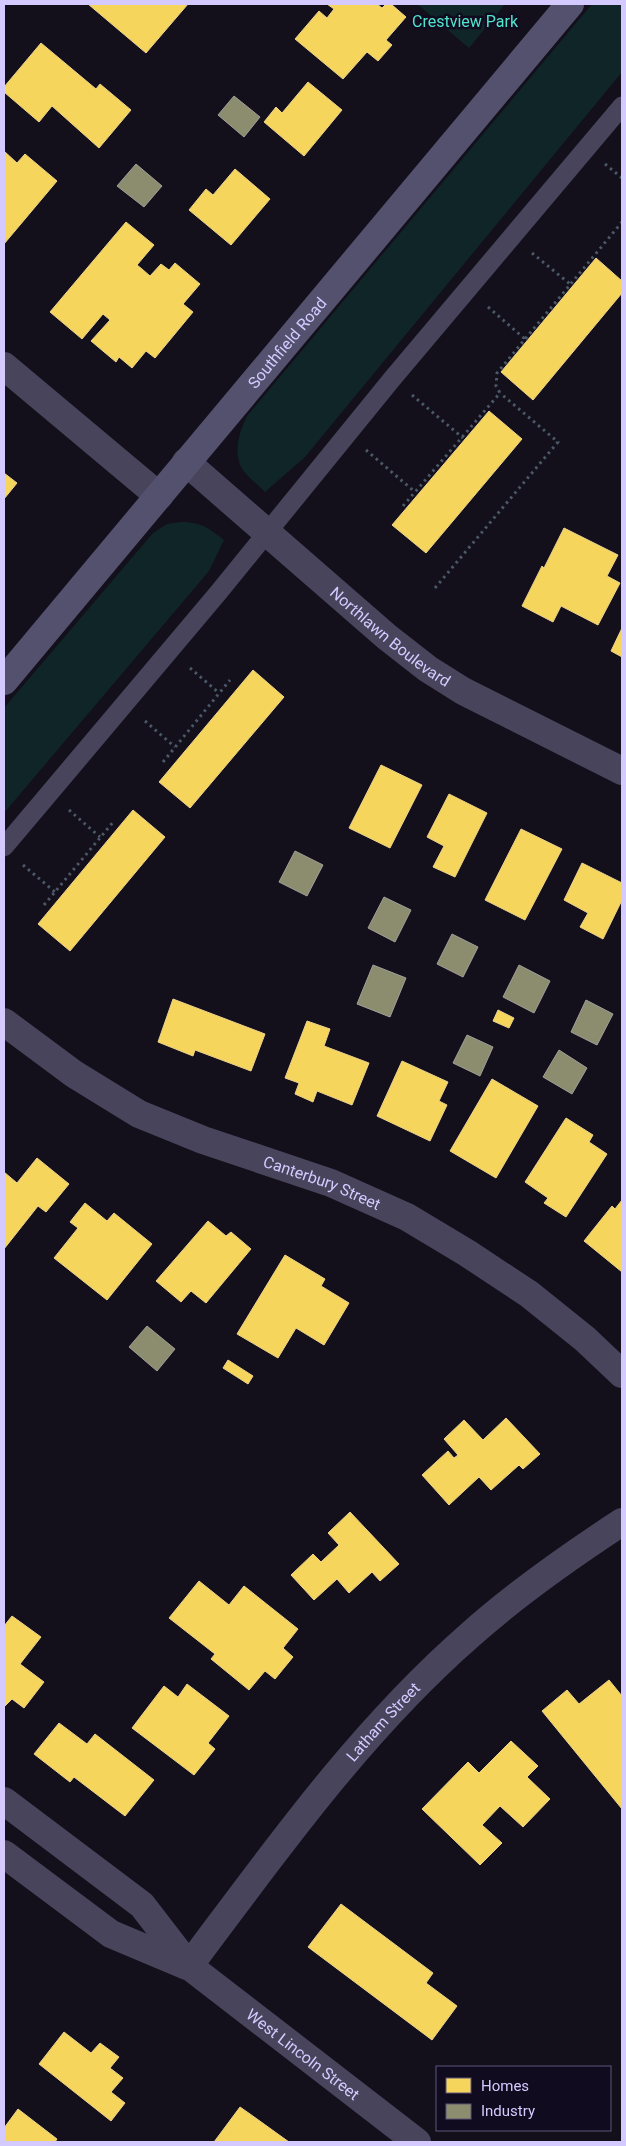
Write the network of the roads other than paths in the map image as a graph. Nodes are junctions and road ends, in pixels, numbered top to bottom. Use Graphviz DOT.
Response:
graph roads {
  1 [pos="570,4"];
  2 [pos="622,106"];
  3 [pos="4,366"];
  4 [pos="186,462"];
  5 [pos="159,496"];
  6 [pos="266,534"];
  7 [pos="4,681"];
  8 [pos="622,771"];
  9 [pos="4,847"];
  10 [pos="4,1022"];
  11 [pos="622,1374"];
  12 [pos="622,1522"];
  13 [pos="4,1801"];
  14 [pos="4,1854"];
  15 [pos="189,1966"];
  16 [pos="417,2142"];
  1 -- 4 [label="main road, Southfield Road"];
  2 -- 6 [label="lane"];
  3 -- 5 [label="street"];
  4 -- 5 [label="main road, Southfield Road"];
  4 -- 6 [label="street, Northlawn Boulevard"];
  5 -- 7 [label="main road, Southfield Road"];
  6 -- 8 [label="street, Northlawn Boulevard"];
  6 -- 9 [label="lane"];
  10 -- 11 [label="street, Canterbury Street"];
  12 -- 15 [label="street, Latham Street"];
  13 -- 15 [label="street, West Lincoln Street"];
  14 -- 15 [label="street, West Lincoln Street"];
  15 -- 16 [label="street, West Lincoln Street"];
}
